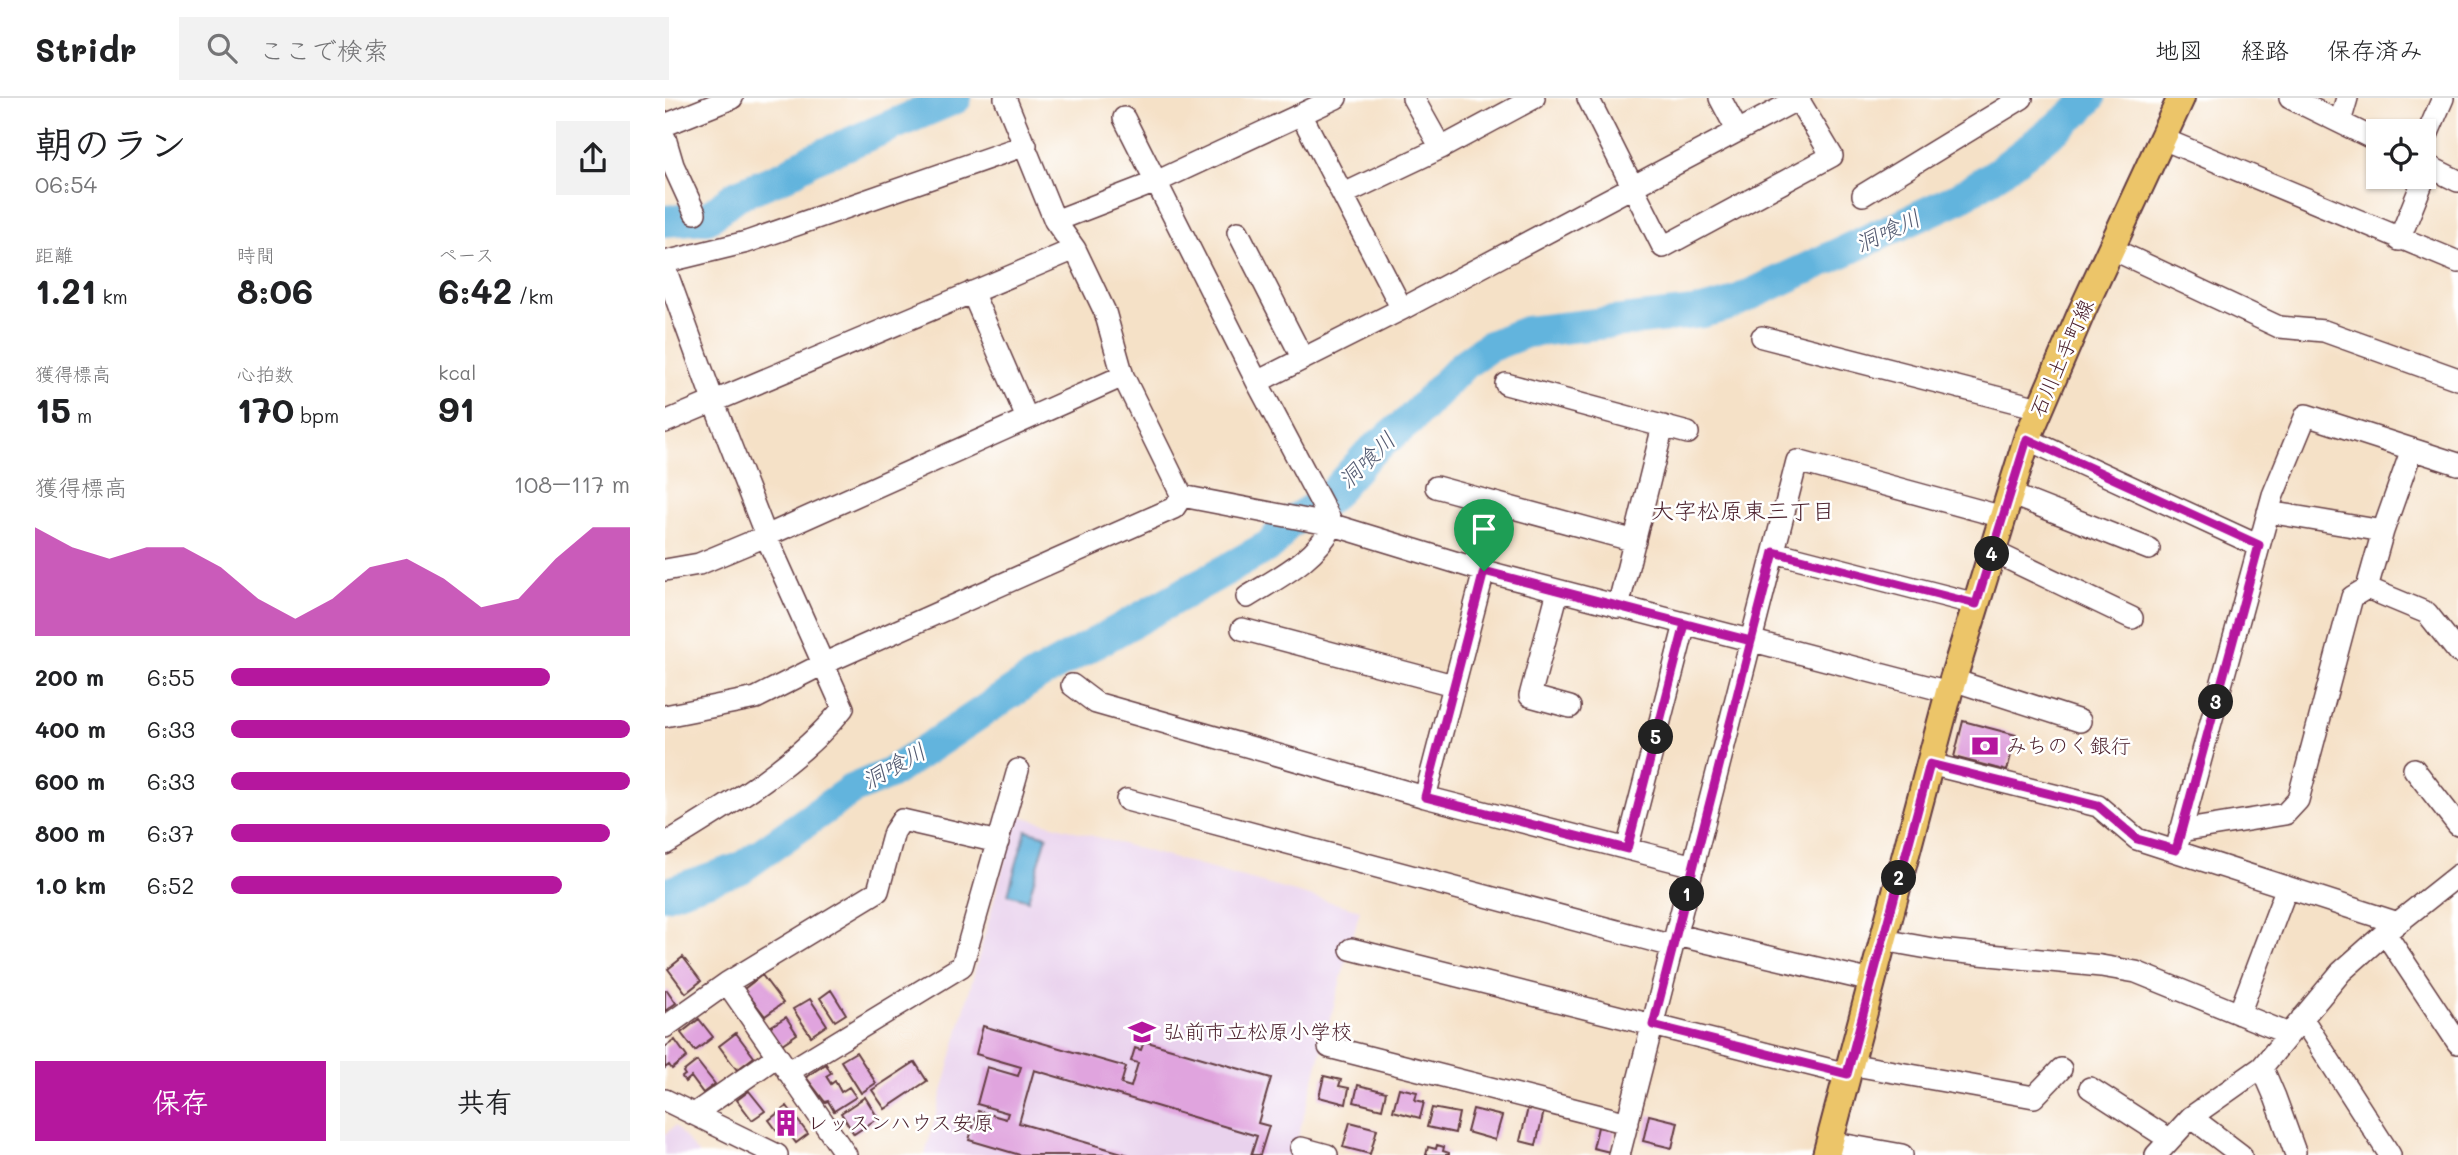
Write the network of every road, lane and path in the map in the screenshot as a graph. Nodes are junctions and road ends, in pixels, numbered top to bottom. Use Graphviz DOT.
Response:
graph roads {
  1 [pos="733,98"];
  2 [pos="1005,98"];
  3 [pos="1336,98"];
  4 [pos="1413,98"];
  5 [pos="1534,98"];
  6 [pos="1588,98"];
  7 [pos="1720,98"];
  8 [pos="2022,98"];
  9 [pos="2181,98"];
  10 [pos="2290,98"];
  11 [pos="2347,98"];
  12 [pos="2443,98"];
  13 [pos="1799,99"];
  14 [pos="1301,116"];
  15 [pos="1124,118"];
  16 [pos="2434,119"];
  17 [pos="2340,122"];
  18 [pos="665,125"];
  19 [pos="1737,130"];
  20 [pos="2366,135"];
  21 [pos="665,138"];
  22 [pos="2162,139"];
  23 [pos="1026,145"];
  24 [pos="1441,148"];
  25 [pos="669,166"];
  26 [pos="2436,170"];
  27 [pos="2458,181"];
  28 [pos="1156,182"];
  29 [pos="1633,188"];
  30 [pos="2417,189"];
  31 [pos="1344,194"];
  32 [pos="1863,195"];
  33 [pos="695,213"];
  34 [pos="1055,221"];
  35 [pos="1238,232"];
  36 [pos="2399,240"];
  37 [pos="2110,248"];
  38 [pos="1075,249"];
  39 [pos="665,262"];
  40 [pos="2458,262"];
  41 [pos="665,268"];
  42 [pos="972,292"];
  43 [pos="1402,309"];
  44 [pos="1762,337"];
  45 [pos="1303,359"];
  46 [pos="1123,376"];
  47 [pos="2458,379"];
  48 [pos="1257,382"];
  49 [pos="1506,384"];
  50 [pos="714,403"];
  51 [pos="2039,408"];
  52 [pos="1027,418"];
  53 [pos="665,422"];
  54 [pos="1663,426"];
  55 [pos="1688,433"];
  56 [pos="2027,439"];
  57 [pos="2413,449"];
  58 [pos="2458,464"];
  59 [pos="1436,487"];
  60 [pos="1182,496"];
  61 [pos="2006,506"];
  62 [pos="2268,512"];
  63 [pos="1333,525"];
  64 [pos="2383,531"];
  65 [pos="767,536"];
  66 [pos="1635,541"];
  67 [pos="2259,545"];
  68 [pos="2149,549"];
  69 [pos="1992,551"];
  70 [pos="1774,552"];
  71 [pos="665,570"];
  72 [pos="1484,571"];
  73 [pos="2367,589"];
  74 [pos="1558,591"];
  75 [pos="1247,597"];
  76 [pos="1976,604"];
  77 [pos="1618,607"];
  78 [pos="2132,618"];
  79 [pos="1685,624"];
  80 [pos="1242,629"];
  81 [pos="1751,641"];
  82 [pos="2458,652"];
  83 [pos="824,663"];
  84 [pos="1072,685"];
  85 [pos="1453,685"];
  86 [pos="1951,686"];
  87 [pos="1570,707"];
  88 [pos="665,716"];
  89 [pos="2080,721"];
  90 [pos="1930,764"];
  91 [pos="2414,769"];
  92 [pos="1018,770"];
  93 [pos="1425,797"];
  94 [pos="1128,800"];
  95 [pos="2458,825"];
  96 [pos="2178,841"];
  97 [pos="998,842"];
  98 [pos="665,844"];
  99 [pos="1627,849"];
  100 [pos="1694,866"];
  101 [pos="2454,882"];
  102 [pos="2287,887"];
  103 [pos="2392,928"];
  104 [pos="1675,940"];
  105 [pos="1882,940"];
  106 [pos="1351,949"];
  107 [pos="1872,981"];
  108 [pos="727,983"];
  109 [pos="2239,1014"];
  110 [pos="1653,1025"];
  111 [pos="2295,1026"];
  112 [pos="665,1027"];
  113 [pos="2458,1043"];
  114 [pos="1329,1047"];
  115 [pos="783,1064"];
  116 [pos="2262,1067"];
  117 [pos="1848,1069"];
  118 [pos="2061,1069"];
  119 [pos="2090,1088"];
  120 [pos="665,1100"];
  121 [pos="694,1114"];
  122 [pos="2191,1117"];
  123 [pos="1628,1123"];
  124 [pos="2162,1147"];
  125 [pos="1301,1148"];
  126 [pos="1828,1149"];
  127 [pos="2295,1152"];
  128 [pos="2237,1154"];
  129 [pos="777,1155"];
  130 [pos="846,1155"];
  131 [pos="1327,1155"];
  132 [pos="1619,1155"];
  133 [pos="1902,1155"];
  134 [pos="2390,1155"];
  1 -- 18 [label="street"];
  2 -- 23 [label="street"];
  3 -- 14 [label="street"];
  4 -- 24 [label="street"];
  5 -- 24 [label="street"];
  6 -- 29 [label="street"];
  7 -- 19 [label="street"];
  8 -- 32 [label="street"];
  9 -- 22 [label="main road, 石川土手町線"];
  10 -- 17 [label="street"];
  11 -- 17 [label="street"];
  12 -- 16 [label="street"];
  13 -- 19 [label="street"];
  13 -- 29 [label="street"];
  14 -- 28 [label="street"];
  14 -- 31 [label="street"];
  15 -- 28 [label="street"];
  17 -- 20 [label="street"];
  19 -- 29 [label="street"];
  21 -- 25 [label="street"];
  22 -- 36 [label="street"];
  22 -- 37 [label="main road, 石川土手町線"];
  23 -- 34 [label="street"];
  23 -- 39 [label="street"];
  24 -- 31 [label="street"];
  25 -- 33 [label="street"];
  26 -- 27 [label="street"];
  28 -- 34 [label="street"];
  28 -- 48 [label="street"];
  29 -- 43 [label="street"];
  30 -- 36 [label="street"];
  31 -- 43 [label="street"];
  34 -- 38 [label="street"];
  35 -- 45 [label="street"];
  36 -- 40 [label="street"];
  37 -- 47 [label="street"];
  37 -- 51 [label="main road, 石川土手町線"];
  38 -- 42 [label="street"];
  38 -- 46 [label="street"];
  41 -- 50 [label="street"];
  42 -- 50 [label="street"];
  42 -- 52 [label="street"];
  43 -- 45 [label="street"];
  44 -- 51 [label="street"];
  45 -- 48 [label="street"];
  46 -- 52 [label="street"];
  46 -- 60 [label="street"];
  48 -- 63 [label="street"];
  49 -- 54 [label="street"];
  50 -- 53 [label="street"];
  50 -- 65 [label="street"];
  51 -- 56 [label="main road, 石川土手町線"];
  52 -- 65 [label="street"];
  54 -- 55 [label="street"];
  54 -- 66 [label="street"];
  56 -- 61 [label="main road, 石川土手町線"];
  56 -- 67 [label="street"];
  57 -- 58 [label="street"];
  57 -- 62 [label="street"];
  57 -- 64 [label="street"];
  59 -- 66 [label="street"];
  60 -- 63 [label="street"];
  60 -- 83 [label="street"];
  61 -- 68 [label="street"];
  61 -- 69 [label="main road, 石川土手町線"];
  61 -- 70 [label="street"];
  62 -- 64 [label="street"];
  62 -- 67 [label="street"];
  63 -- 72 [label="street"];
  63 -- 75 [label="street"];
  64 -- 73 [label="street"];
  65 -- 71 [label="street"];
  65 -- 83 [label="street"];
  66 -- 77 [label="street"];
  67 -- 96 [label="street"];
  69 -- 76 [label="main road, 石川土手町線"];
  69 -- 78 [label="street"];
  70 -- 76 [label="street"];
  70 -- 81 [label="street"];
  72 -- 74 [label="street"];
  72 -- 85 [label="street"];
  73 -- 82 [label="street"];
  73 -- 96 [label="street"];
  74 -- 77 [label="street"];
  74 -- 87 [label="street"];
  76 -- 86 [label="main road, 石川土手町線"];
  77 -- 79 [label="street"];
  79 -- 81 [label="street"];
  79 -- 99 [label="street"];
  80 -- 85 [label="street"];
  81 -- 86 [label="street"];
  81 -- 100 [label="street"];
  83 -- 88 [label="street"];
  83 -- 98 [label="street"];
  84 -- 93 [label="street"];
  85 -- 93 [label="street"];
  86 -- 89 [label="street"];
  86 -- 90 [label="main road, 石川土手町線"];
  90 -- 96 [label="street"];
  90 -- 105 [label="main road, 石川土手町線"];
  91 -- 95 [label="street"];
  92 -- 97 [label="street"];
  93 -- 99 [label="street"];
  94 -- 104 [label="street"];
  96 -- 102 [label="street"];
  97 -- 108 [label="street"];
  97 -- 115 [label="street"];
  99 -- 100 [label="street"];
  100 -- 104 [label="street"];
  101 -- 103 [label="street"];
  102 -- 103 [label="street"];
  102 -- 109 [label="street"];
  103 -- 111 [label="street"];
  103 -- 113 [label="street"];
  104 -- 107 [label="street"];
  104 -- 110 [label="street"];
  105 -- 107 [label="main road, 石川土手町線"];
  105 -- 109 [label="street"];
  106 -- 110 [label="street"];
  107 -- 117 [label="main road, 石川土手町線"];
  108 -- 112 [label="street"];
  108 -- 115 [label="street"];
  109 -- 111 [label="street"];
  110 -- 117 [label="street"];
  110 -- 123 [label="street"];
  111 -- 116 [label="street"];
  111 -- 134 [label="street"];
  114 -- 123 [label="street"];
  115 -- 121 [label="street"];
  115 -- 130 [label="street"];
  116 -- 122 [label="street"];
  116 -- 127 [label="street"];
  117 -- 118 [label="street"];
  117 -- 126 [label="main road, 石川土手町線"];
  119 -- 124 [label="street"];
  120 -- 121 [label="street"];
  121 -- 129 [label="street"];
  122 -- 124 [label="street"];
  122 -- 128 [label="street"];
  123 -- 132 [label="street"];
  125 -- 131 [label="street"];
  126 -- 133 [label="street"];
}
